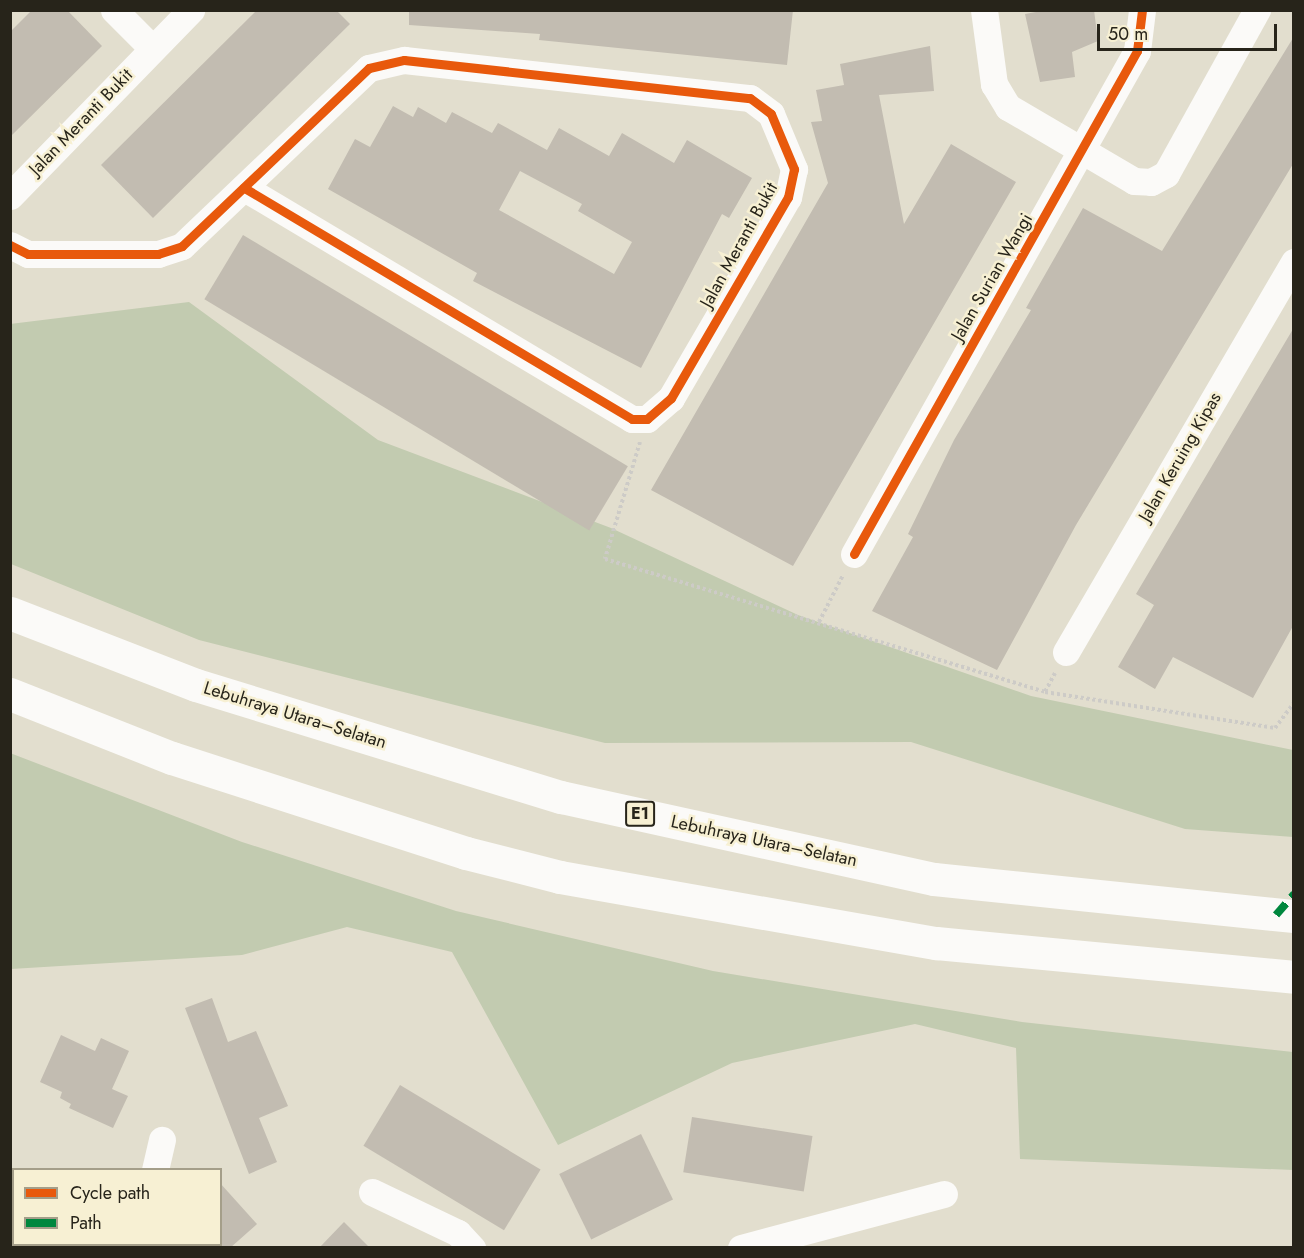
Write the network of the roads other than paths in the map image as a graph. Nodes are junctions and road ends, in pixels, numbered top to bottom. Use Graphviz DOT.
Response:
graph roads {
  1 [pos="114,10"];
  2 [pos="984,10"];
  3 [pos="1142,10"];
  4 [pos="1257,10"];
  5 [pos="184,13"];
  6 [pos="152,48"];
  7 [pos="1084,150"];
  8 [pos="244,188"];
  9 [pos="10,196"];
  10 [pos="10,245"];
  11 [pos="1293,262"];
  12 [pos="854,554"];
  13 [pos="10,613"];
  14 [pos="1066,652"];
  15 [pos="10,694"];
  16 [pos="1293,916"];
  17 [pos="1293,977"];
  18 [pos="162,1140"];
  19 [pos="155,1168"];
  20 [pos="372,1192"];
  21 [pos="944,1194"];
  22 [pos="472,1248"];
  23 [pos="741,1248"];
  1 -- 6 [label="street"];
  2 -- 7 [label="street"];
  3 -- 7 [label="street, Jalan Surian Wangi"];
  4 -- 7 [label="street"];
  5 -- 6 [label="street, Jalan Meranti Bukit"];
  6 -- 9 [label="street, Jalan Meranti Bukit"];
  7 -- 12 [label="street, Jalan Surian Wangi"];
  8 -- 8 [label="street, Jalan Meranti Bukit"];
  8 -- 10 [label="street, Jalan Meranti Bukit"];
  11 -- 14 [label="street, Jalan Keruing Kipas"];
  13 -- 16 [label="highway, Lebuhraya Utara–Selatan / E1"];
  15 -- 17 [label="highway"];
  18 -- 19 [label="street"];
  20 -- 22 [label="street"];
  21 -- 23 [label="street"];
}
